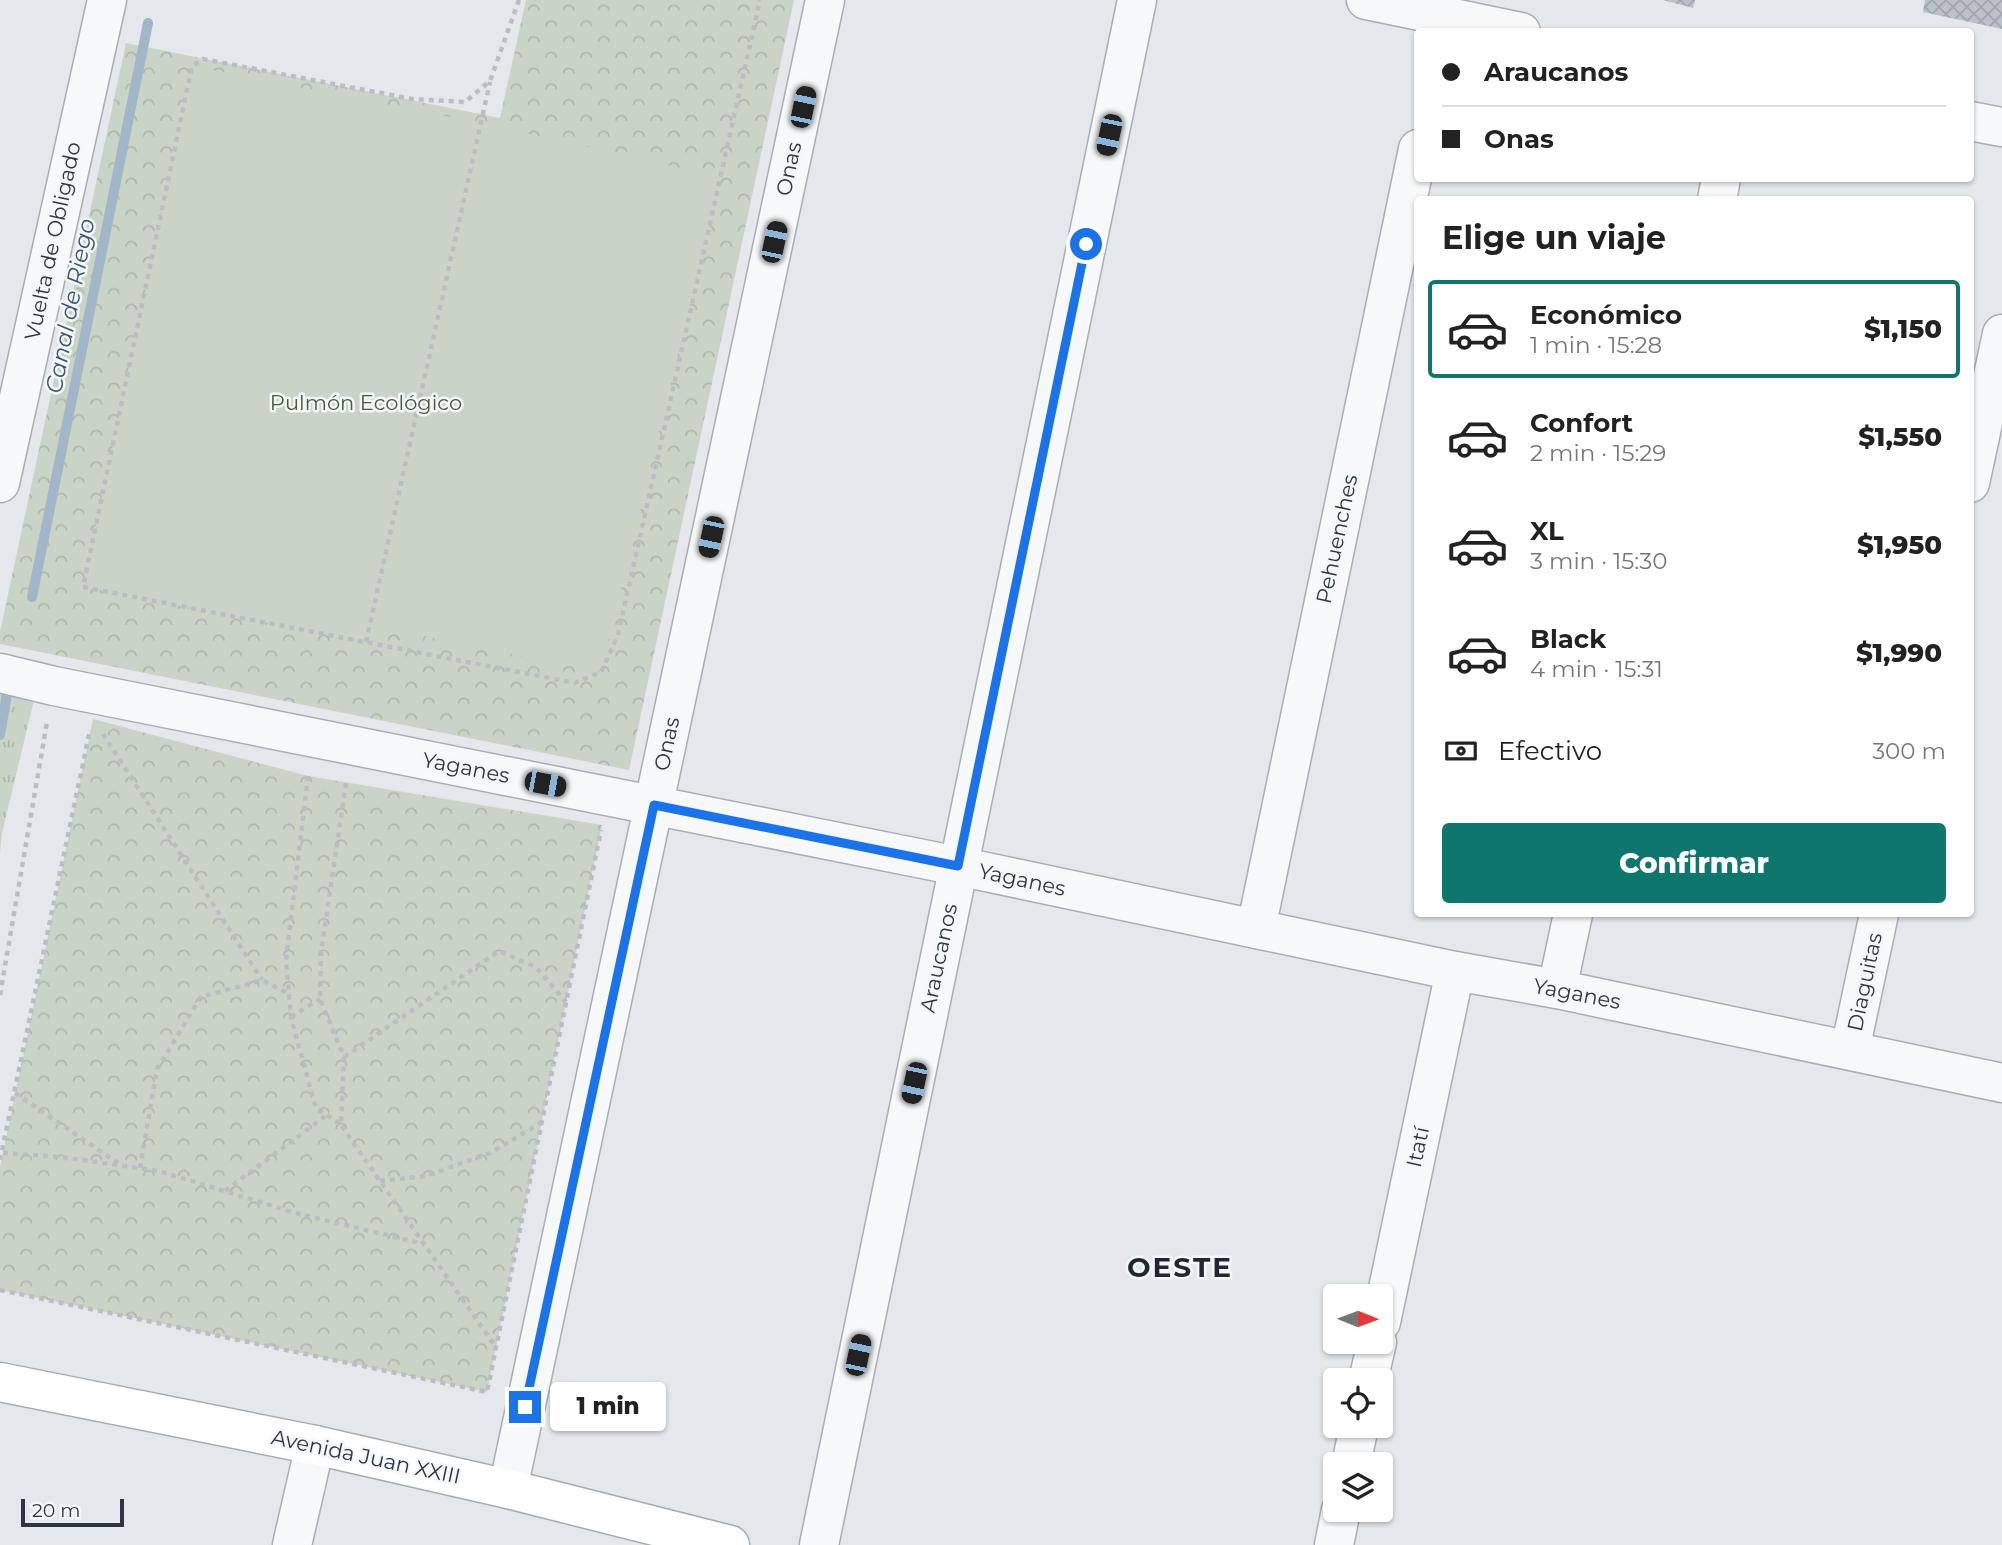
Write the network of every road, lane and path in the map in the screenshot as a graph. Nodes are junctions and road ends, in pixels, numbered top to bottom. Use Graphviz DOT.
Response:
graph roads {
  1 [pos="107,0"];
  2 [pos="519,0"];
  3 [pos="760,0"];
  4 [pos="825,0"];
  5 [pos="1136,0"];
  6 [pos="1366,0"];
  7 [pos="1443,23"];
  8 [pos="1486,28"];
  9 [pos="490,81"];
  10 [pos="1974,122"];
  11 [pos="2002,127"];
  12 [pos="1414,168"];
  13 [pos="2002,334"];
  14 [pos="1974,464"];
  15 [pos="0,483"];
  16 [pos="366,642"];
  17 [pos="0,673"];
  18 [pos="54,686"];
  19 [pos="93,719"];
  20 [pos="100,730"];
  21 [pos="308,776"];
  22 [pos="346,783"];
  23 [pos="654,805"];
  24 [pos="603,825"];
  25 [pos="958,866"];
  26 [pos="1572,917"];
  27 [pos="1878,917"];
  28 [pos="1256,929"];
  29 [pos="1455,971"];
  30 [pos="262,980"];
  31 [pos="1557,989"];
  32 [pos="289,994"];
  33 [pos="0,995"];
  34 [pos="320,999"];
  35 [pos="566,1002"];
  36 [pos="291,1018"];
  37 [pos="1850,1050"];
  38 [pos="344,1057"];
  39 [pos="2002,1083"];
  40 [pos="15,1093"];
  41 [pos="327,1115"];
  42 [pos="542,1123"];
  43 [pos="341,1125"];
  44 [pos="3,1153"];
  45 [pos="0,1160"];
  46 [pos="121,1165"];
  47 [pos="140,1168"];
  48 [pos="380,1181"];
  49 [pos="225,1191"];
  50 [pos="424,1244"];
  51 [pos="1389,1284"];
  52 [pos="0,1290"];
  53 [pos="496,1347"];
  54 [pos="0,1382"];
  55 [pos="315,1445"];
  56 [pos="508,1489"];
  57 [pos="1339,1522"];
  58 [pos="637,1534"];
  59 [pos="292,1545"];
  60 [pos="730,1545"];
  61 [pos="819,1545"];
  62 [pos="1334,1545"];
  1 -- 15 [label="street, Vuelta de Obligado"];
  2 -- 9 [label="path"];
  3 -- 16 [label="path"];
  4 -- 23 [label="street, Onas"];
  5 -- 25 [label="street, Araucanos"];
  6 -- 7 [label="street"];
  7 -- 8 [label="street"];
  9 -- 16 [label="path"];
  9 -- 16 [label="path"];
  10 -- 11 [label="street"];
  12 -- 28 [label="street, Pehuenches"];
  13 -- 14 [label="street"];
  17 -- 18 [label="street, Yaganes"];
  18 -- 23 [label="street, Yaganes"];
  18 -- 33 [label="path"];
  19 -- 45 [label="path"];
  20 -- 30 [label="path"];
  21 -- 32 [label="path"];
  22 -- 34 [label="path"];
  23 -- 25 [label="street, Yaganes"];
  23 -- 56 [label="street, Onas"];
  24 -- 52 [label="path"];
  25 -- 28 [label="street, Yaganes"];
  25 -- 61 [label="street, Araucanos"];
  26 -- 31 [label="street"];
  27 -- 37 [label="street, Diaguitas"];
  28 -- 29 [label="street, Yaganes"];
  29 -- 31 [label="street, Yaganes"];
  29 -- 51 [label="street, Itatí"];
  30 -- 32 [label="path"];
  30 -- 47 [label="path"];
  31 -- 37 [label="street, Yaganes"];
  32 -- 36 [label="path"];
  34 -- 36 [label="path"];
  34 -- 38 [label="path"];
  35 -- 38 [label="path"];
  36 -- 41 [label="path"];
  37 -- 39 [label="street, Yaganes"];
  38 -- 43 [label="path"];
  40 -- 46 [label="path"];
  41 -- 43 [label="path"];
  41 -- 49 [label="path"];
  42 -- 48 [label="path"];
  43 -- 48 [label="path"];
  44 -- 46 [label="path"];
  46 -- 47 [label="path"];
  47 -- 49 [label="path"];
  48 -- 50 [label="path"];
  49 -- 50 [label="path"];
  50 -- 53 [label="path"];
  54 -- 55 [label="main road, Avenida Juan XXIII"];
  55 -- 56 [label="main road, Avenida Juan XXIII"];
  55 -- 59 [label="street"];
  56 -- 58 [label="main road, Avenida Juan XXIII"];
  57 -- 62 [label="street"];
  58 -- 60 [label="main road, Avenida Juan XXIII"];
}
